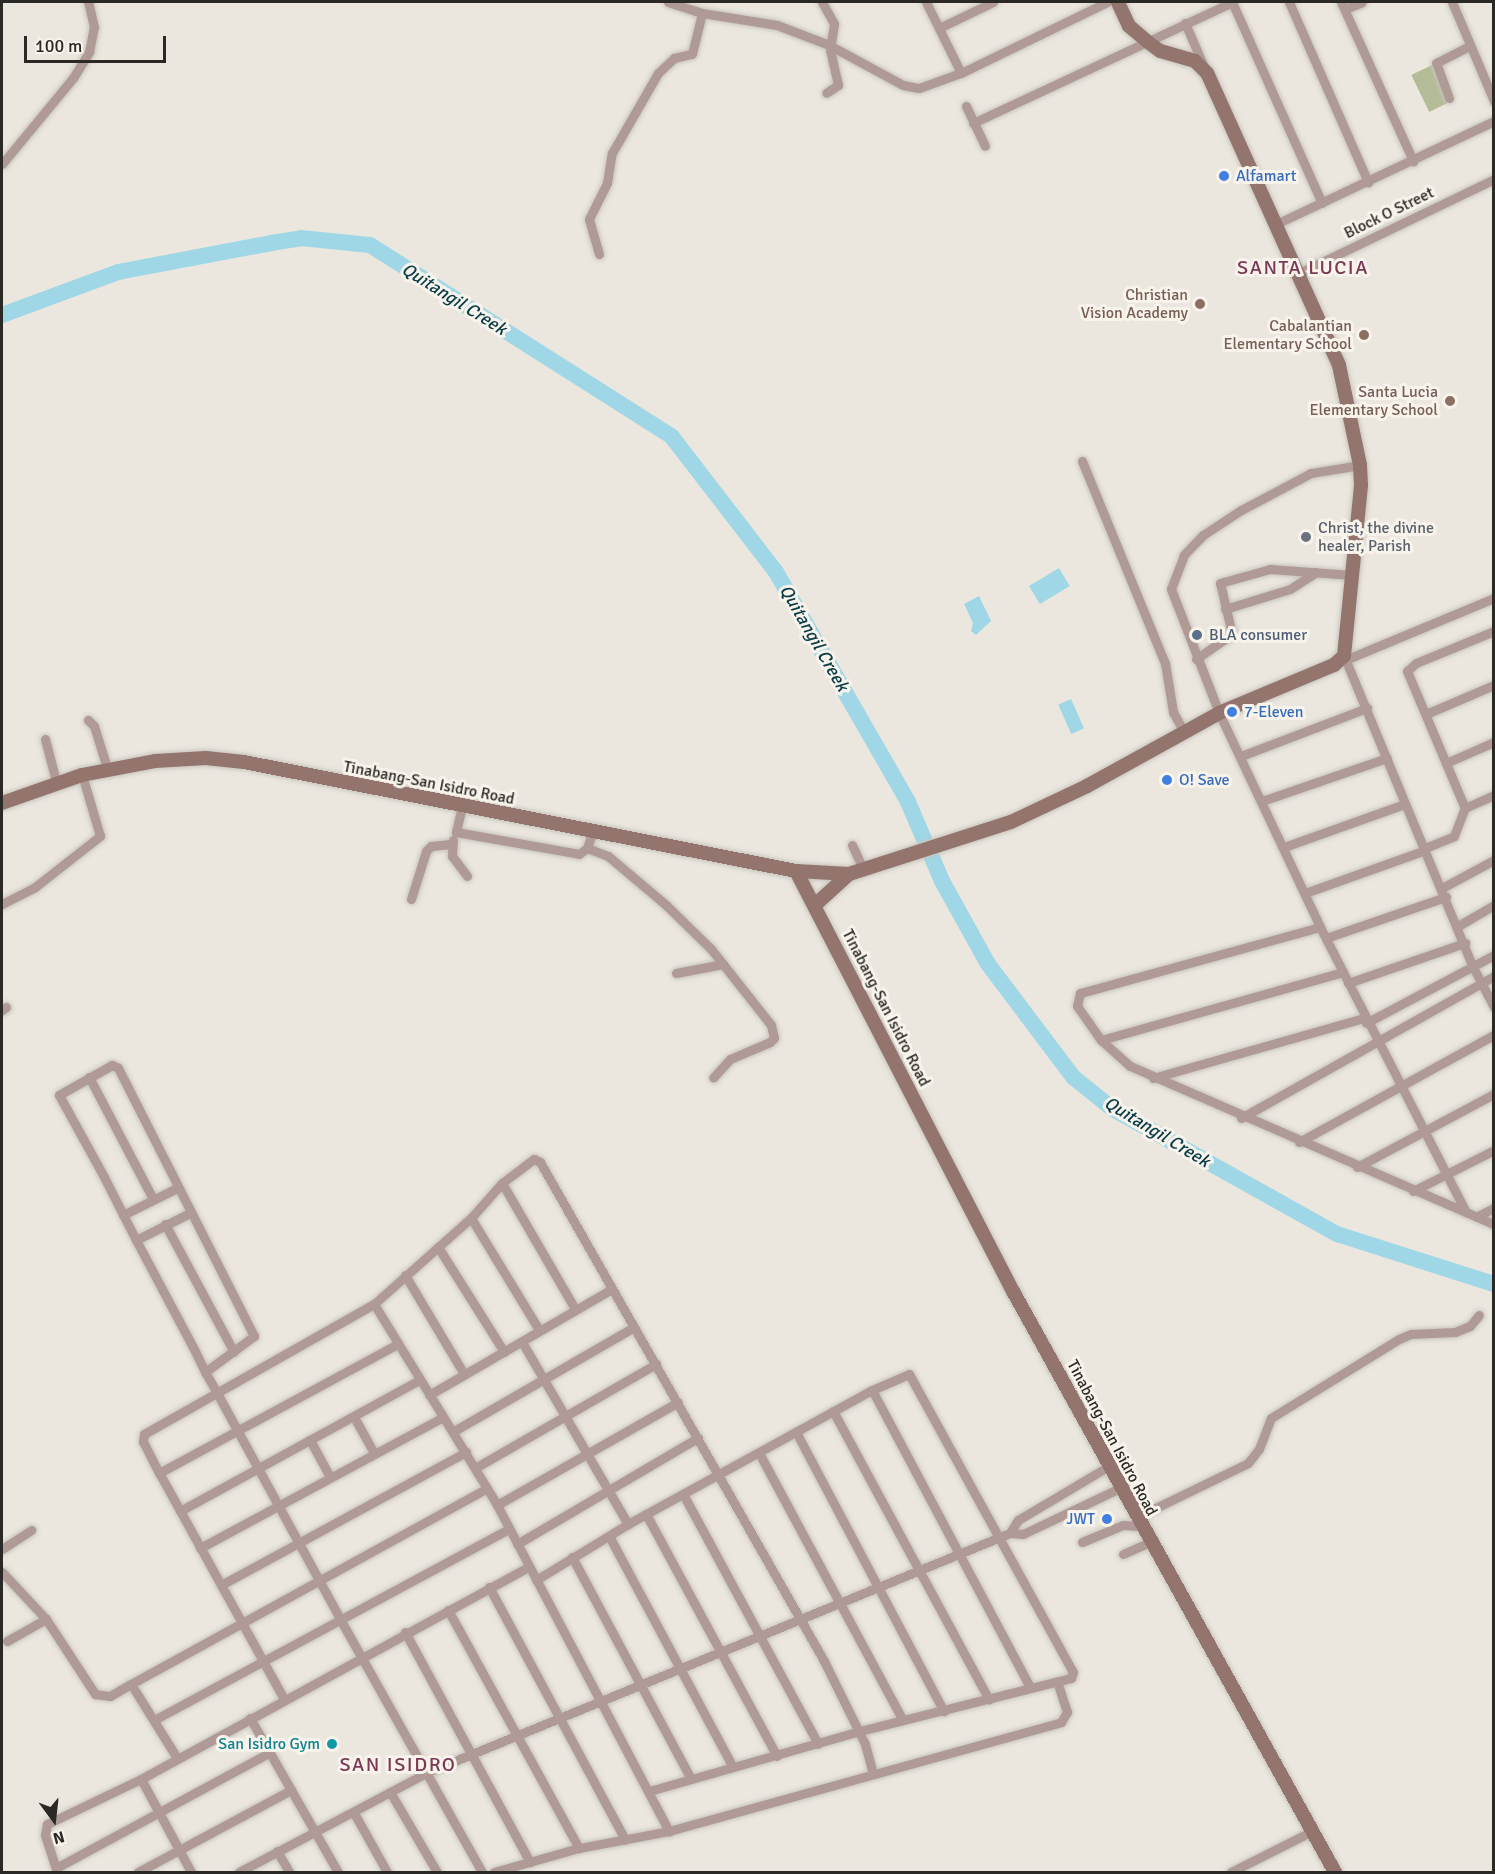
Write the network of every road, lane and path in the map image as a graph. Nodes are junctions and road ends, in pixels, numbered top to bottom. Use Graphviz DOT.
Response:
graph roads {
  1 [pos="88,2"];
  2 [pos="668,2"];
  3 [pos="822,2"];
  4 [pos="926,2"];
  5 [pos="993,2"];
  6 [pos="1107,2"];
  7 [pos="1118,2"];
  8 [pos="1232,2"];
  9 [pos="1289,2"];
  10 [pos="1362,2"];
  11 [pos="1452,2"];
  12 [pos="1343,5"];
  13 [pos="702,14"];
  14 [pos="1185,23"];
  15 [pos="939,28"];
  16 [pos="1148,42"];
  17 [pos="829,45"];
  18 [pos="1470,46"];
  19 [pos="961,73"];
  20 [pos="1207,73"];
  21 [pos="826,93"];
  22 [pos="1449,98"];
  23 [pos="1494,101"];
  24 [pos="966,106"];
  25 [pos="1494,121"];
  26 [pos="973,123"];
  27 [pos="985,146"];
  28 [pos="1413,161"];
  29 [pos="2,164"];
  30 [pos="1494,179"];
  31 [pos="1368,182"];
  32 [pos="1322,203"];
  33 [pos="1274,225"];
  34 [pos="599,254"];
  35 [pos="1297,274"];
  36 [pos="1082,461"];
  37 [pos="1360,465"];
  38 [pos="1316,572"];
  39 [pos="1352,575"];
  40 [pos="1494,598"];
  41 [pos="1225,609"];
  42 [pos="1494,631"];
  43 [pos="1345,658"];
  44 [pos="1196,659"];
  45 [pos="1494,685"];
  46 [pos="1367,708"];
  47 [pos="1219,713"];
  48 [pos="1426,714"];
  49 [pos="87,720"];
  50 [pos="1184,732"];
  51 [pos="45,739"];
  52 [pos="1494,742"];
  53 [pos="1241,756"];
  54 [pos="1387,758"];
  55 [pos="1446,763"];
  56 [pos="108,771"];
  57 [pos="82,775"];
  58 [pos="57,785"];
  59 [pos="1494,795"];
  60 [pos="1262,801"];
  61 [pos="2,802"];
  62 [pos="1405,804"];
  63 [pos="462,806"];
  64 [pos="1465,808"];
  65 [pos="593,831"];
  66 [pos="456,832"];
  67 [pos="451,844"];
  68 [pos="852,845"];
  69 [pos="1284,847"];
  70 [pos="587,848"];
  71 [pos="1426,849"];
  72 [pos="1494,860"];
  73 [pos="863,869"];
  74 [pos="796,871"];
  75 [pos="849,874"];
  76 [pos="467,876"];
  77 [pos="1305,892"];
  78 [pos="1444,892"];
  79 [pos="411,899"];
  80 [pos="2,904"];
  81 [pos="815,905"];
  82 [pos="1494,905"];
  83 [pos="1458,926"];
  84 [pos="1320,927"];
  85 [pos="1326,938"];
  86 [pos="1465,943"];
  87 [pos="1494,955"];
  88 [pos="723,964"];
  89 [pos="1473,967"];
  90 [pos="1343,972"];
  91 [pos="676,973"];
  92 [pos="1494,976"];
  93 [pos="1348,984"];
  94 [pos="1480,984"];
  95 [pos="1494,1007"];
  96 [pos="1365,1020"];
  97 [pos="1494,1035"];
  98 [pos="1101,1040"];
  99 [pos="1375,1040"];
  100 [pos="89,1077"];
  101 [pos="713,1078"];
  102 [pos="1153,1078"];
  103 [pos="1398,1085"];
  104 [pos="1494,1094"];
  105 [pos="1241,1118"];
  106 [pos="1423,1131"];
  107 [pos="1299,1142"];
  108 [pos="1494,1150"];
  109 [pos="1357,1167"];
  110 [pos="1445,1174"];
  111 [pos="502,1183"];
  112 [pos="177,1188"];
  113 [pos="1413,1191"];
  114 [pos="153,1199"];
  115 [pos="1494,1208"];
  116 [pos="1466,1212"];
  117 [pos="190,1213"];
  118 [pos="123,1215"];
  119 [pos="1478,1216"];
  120 [pos="471,1218"];
  121 [pos="165,1224"];
  122 [pos="1494,1224"];
  123 [pos="136,1240"];
  124 [pos="438,1246"];
  125 [pos="405,1275"];
  126 [pos="612,1289"];
  127 [pos="374,1304"];
  128 [pos="575,1310"];
  129 [pos="1479,1315"];
  130 [pos="634,1327"];
  131 [pos="539,1330"];
  132 [pos="522,1342"];
  133 [pos="398,1344"];
  134 [pos="234,1352"];
  135 [pos="504,1352"];
  136 [pos="656,1364"];
  137 [pos="206,1372"];
  138 [pos="464,1374"];
  139 [pos="542,1377"];
  140 [pos="419,1380"];
  141 [pos="872,1390"];
  142 [pos="217,1393"];
  143 [pos="429,1395"];
  144 [pos="678,1402"];
  145 [pos="833,1411"];
  146 [pos="565,1414"];
  147 [pos="354,1417"];
  148 [pos="443,1417"];
  149 [pos="237,1430"];
  150 [pos="454,1431"];
  151 [pos="796,1432"];
  152 [pos="698,1438"];
  153 [pos="310,1440"];
  154 [pos="587,1451"];
  155 [pos="466,1452"];
  156 [pos="374,1453"];
  157 [pos="759,1453"];
  158 [pos="1109,1466"];
  159 [pos="258,1467"];
  160 [pos="475,1468"];
  161 [pos="159,1473"];
  162 [pos="720,1474"];
  163 [pos="330,1477"];
  164 [pos="487,1488"];
  165 [pos="608,1488"];
  166 [pos="1120,1488"];
  167 [pos="683,1494"];
  168 [pos="496,1505"];
  169 [pos="279,1506"];
  170 [pos="180,1511"];
  171 [pos="646,1514"];
  172 [pos="1139,1521"];
  173 [pos="628,1524"];
  174 [pos="508,1529"];
  175 [pos="31,1530"];
  176 [pos="1010,1533"];
  177 [pos="609,1536"];
  178 [pos="999,1539"];
  179 [pos="1082,1542"];
  180 [pos="1150,1542"];
  181 [pos="299,1543"];
  182 [pos="517,1544"];
  183 [pos="200,1548"];
  184 [pos="2,1549"];
  185 [pos="1123,1554"];
  186 [pos="961,1556"];
  187 [pos="572,1557"];
  188 [pos="529,1567"];
  189 [pos="921,1571"];
  190 [pos="2,1572"];
  191 [pos="536,1580"];
  192 [pos="320,1581"];
  193 [pos="221,1585"];
  194 [pos="489,1587"];
  195 [pos="880,1588"];
  196 [pos="840,1604"];
  197 [pos="448,1610"];
  198 [pos="46,1619"];
  199 [pos="340,1619"];
  200 [pos="801,1621"];
  201 [pos="241,1624"];
  202 [pos="405,1632"];
  203 [pos="761,1635"];
  204 [pos="7,1641"];
  205 [pos="720,1652"];
  206 [pos="360,1656"];
  207 [pos="262,1661"];
  208 [pos="681,1669"];
  209 [pos="1057,1682"];
  210 [pos="131,1684"];
  211 [pos="641,1686"];
  212 [pos="1030,1687"];
  213 [pos="284,1699"];
  214 [pos="989,1699"];
  215 [pos="601,1701"];
  216 [pos="944,1711"];
  217 [pos="559,1717"];
  218 [pos="250,1718"];
  219 [pos="154,1720"];
  220 [pos="903,1720"];
  221 [pos="860,1731"];
  222 [pos="519,1734"];
  223 [pos="818,1744"];
  224 [pos="473,1752"];
  225 [pos="269,1753"];
  226 [pos="777,1756"];
  227 [pos="177,1758"];
  228 [pos="733,1767"];
  229 [pos="428,1772"];
  230 [pos="873,1773"];
  231 [pos="141,1779"];
  232 [pos="691,1779"];
  233 [pos="291,1790"];
  234 [pos="649,1791"];
  235 [pos="390,1792"];
  236 [pos="354,1813"];
  237 [pos="160,1814"];
  238 [pos="669,1831"];
  239 [pos="1312,1831"];
  240 [pos="316,1833"];
  241 [pos="625,1840"];
  242 [pos="579,1848"];
  243 [pos="179,1851"];
  244 [pos="278,1851"];
  245 [pos="530,1862"];
  246 [pos="56,1870"];
  247 [pos="138,1872"];
  248 [pos="191,1872"];
  249 [pos="239,1872"];
  250 [pos="290,1872"];
  251 [pos="338,1872"];
  252 [pos="387,1872"];
  253 [pos="437,1872"];
  254 [pos="482,1872"];
  255 [pos="494,1872"];
  256 [pos="1231,1872"];
  257 [pos="1335,1872"];
  1 -- 29 [label="street"];
  2 -- 13 [label="street"];
  3 -- 17 [label="street"];
  4 -- 15 [label="street"];
  5 -- 15 [label="street"];
  6 -- 19 [label="street"];
  7 -- 16 [label="street"];
  8 -- 14 [label="street"];
  8 -- 32 [label="street"];
  9 -- 31 [label="street"];
  10 -- 12 [label="street"];
  11 -- 18 [label="street"];
  12 -- 28 [label="street"];
  13 -- 17 [label="street"];
  13 -- 34 [label="street"];
  14 -- 16 [label="street"];
  14 -- 20 [label="street"];
  15 -- 19 [label="street"];
  16 -- 20 [label="street"];
  16 -- 26 [label="street"];
  17 -- 19 [label="street"];
  17 -- 21 [label="street"];
  18 -- 22 [label="street"];
  18 -- 23 [label="street"];
  20 -- 33 [label="street"];
  24 -- 26 [label="street"];
  25 -- 28 [label="street"];
  26 -- 27 [label="street"];
  28 -- 31 [label="street"];
  30 -- 35 [label="street, Block O Street"];
  31 -- 32 [label="street"];
  32 -- 33 [label="street"];
  33 -- 35 [label="street"];
  35 -- 37 [label="street"];
  36 -- 50 [label="street"];
  37 -- 39 [label="street"];
  37 -- 44 [label="street"];
  38 -- 39 [label="street"];
  38 -- 41 [label="street"];
  38 -- 41 [label="street"];
  39 -- 43 [label="street"];
  40 -- 43 [label="street"];
  41 -- 44 [label="street"];
  42 -- 48 [label="street"];
  43 -- 46 [label="street"];
  43 -- 47 [label="street"];
  44 -- 47 [label="street"];
  45 -- 48 [label="street"];
  46 -- 53 [label="street"];
  46 -- 54 [label="street"];
  47 -- 50 [label="street"];
  47 -- 53 [label="street"];
  48 -- 55 [label="street"];
  49 -- 56 [label="street"];
  50 -- 73 [label="street"];
  51 -- 58 [label="street"];
  52 -- 55 [label="street"];
  53 -- 60 [label="street"];
  54 -- 60 [label="street"];
  54 -- 62 [label="street"];
  55 -- 64 [label="street"];
  56 -- 57 [label="street, Tinabang-San Isidro Road"];
  56 -- 63 [label="street, Tinabang-San Isidro Road"];
  57 -- 58 [label="street, Tinabang-San Isidro Road"];
  57 -- 80 [label="street"];
  58 -- 61 [label="street, Tinabang-San Isidro Road"];
  59 -- 64 [label="street"];
  60 -- 69 [label="street"];
  62 -- 69 [label="street"];
  62 -- 71 [label="street"];
  63 -- 65 [label="street, Tinabang-San Isidro Road"];
  63 -- 66 [label="street"];
  64 -- 71 [label="street"];
  65 -- 70 [label="street"];
  65 -- 74 [label="street, Tinabang-San Isidro Road"];
  66 -- 67 [label="street"];
  66 -- 70 [label="street"];
  67 -- 76 [label="street"];
  67 -- 79 [label="street"];
  68 -- 73 [label="street"];
  69 -- 77 [label="street"];
  70 -- 88 [label="street"];
  71 -- 77 [label="street"];
  71 -- 78 [label="street"];
  72 -- 78 [label="street"];
  73 -- 75 [label="street"];
  74 -- 75 [label="street"];
  74 -- 81 [label="street, Tinabang-San Isidro Road"];
  75 -- 81 [label="street"];
  77 -- 84 [label="street"];
  78 -- 83 [label="street"];
  78 -- 85 [label="street"];
  81 -- 158 [label="street, Tinabang-San Isidro Road"];
  82 -- 83 [label="street"];
  83 -- 86 [label="street"];
  84 -- 85 [label="street"];
  84 -- 98 [label="street"];
  85 -- 90 [label="street"];
  86 -- 89 [label="street"];
  86 -- 93 [label="street"];
  87 -- 89 [label="street"];
  88 -- 91 [label="street"];
  88 -- 101 [label="street"];
  89 -- 94 [label="street"];
  89 -- 96 [label="street"];
  90 -- 93 [label="street"];
  90 -- 98 [label="street"];
  92 -- 94 [label="street"];
  93 -- 96 [label="street"];
  94 -- 95 [label="street"];
  94 -- 99 [label="street"];
  96 -- 99 [label="street"];
  96 -- 102 [label="street"];
  97 -- 103 [label="street"];
  98 -- 102 [label="street"];
  99 -- 103 [label="street"];
  99 -- 105 [label="street"];
  100 -- 112 [label="street"];
  100 -- 114 [label="street"];
  100 -- 118 [label="street"];
  102 -- 105 [label="street"];
  103 -- 106 [label="street"];
  103 -- 107 [label="street"];
  104 -- 106 [label="street"];
  105 -- 107 [label="street"];
  106 -- 109 [label="street"];
  106 -- 110 [label="street"];
  107 -- 109 [label="street"];
  108 -- 110 [label="street"];
  109 -- 113 [label="street"];
  110 -- 113 [label="street"];
  110 -- 116 [label="street"];
  111 -- 120 [label="street"];
  111 -- 126 [label="street"];
  111 -- 128 [label="street"];
  112 -- 114 [label="street"];
  112 -- 117 [label="street"];
  113 -- 116 [label="street"];
  114 -- 118 [label="street"];
  115 -- 119 [label="street"];
  116 -- 119 [label="street"];
  117 -- 121 [label="street"];
  117 -- 134 [label="street"];
  118 -- 123 [label="street"];
  119 -- 122 [label="street"];
  120 -- 124 [label="street"];
  120 -- 131 [label="street"];
  121 -- 123 [label="street"];
  121 -- 134 [label="street"];
  123 -- 137 [label="street"];
  124 -- 125 [label="street"];
  124 -- 135 [label="street"];
  125 -- 127 [label="street"];
  125 -- 138 [label="street"];
  126 -- 128 [label="street"];
  126 -- 130 [label="street"];
  127 -- 133 [label="street"];
  127 -- 142 [label="street"];
  128 -- 131 [label="street"];
  129 -- 172 [label="street"];
  130 -- 136 [label="street"];
  130 -- 139 [label="street"];
  131 -- 132 [label="street"];
  132 -- 135 [label="street"];
  132 -- 139 [label="street"];
  133 -- 140 [label="street"];
  133 -- 149 [label="street"];
  134 -- 137 [label="street"];
  135 -- 138 [label="street"];
  136 -- 144 [label="street"];
  136 -- 146 [label="street"];
  137 -- 142 [label="street"];
  138 -- 143 [label="street"];
  139 -- 146 [label="street"];
  139 -- 150 [label="street"];
  140 -- 143 [label="street"];
  140 -- 147 [label="street"];
  141 -- 145 [label="street"];
  141 -- 178 [label="street"];
  141 -- 186 [label="street"];
  142 -- 149 [label="street"];
  142 -- 161 [label="street"];
  143 -- 148 [label="street"];
  144 -- 152 [label="street"];
  144 -- 154 [label="street"];
  145 -- 151 [label="street"];
  145 -- 189 [label="street"];
  146 -- 154 [label="street"];
  146 -- 160 [label="street"];
  147 -- 153 [label="street"];
  147 -- 156 [label="street"];
  148 -- 150 [label="street"];
  148 -- 156 [label="street"];
  149 -- 159 [label="street"];
  149 -- 161 [label="street"];
  150 -- 155 [label="street"];
  151 -- 157 [label="street"];
  151 -- 195 [label="street"];
  152 -- 162 [label="street"];
  152 -- 165 [label="street"];
  153 -- 159 [label="street"];
  153 -- 163 [label="street"];
  154 -- 165 [label="street"];
  154 -- 168 [label="street"];
  155 -- 160 [label="street"];
  155 -- 181 [label="street"];
  156 -- 163 [label="street"];
  157 -- 162 [label="street"];
  157 -- 196 [label="street"];
  158 -- 166 [label="street, Tinabang-San Isidro Road"];
  158 -- 176 [label="street"];
  159 -- 169 [label="street"];
  159 -- 170 [label="street"];
  160 -- 164 [label="street"];
  161 -- 170 [label="street"];
  162 -- 167 [label="street"];
  162 -- 200 [label="street"];
  163 -- 169 [label="street"];
  164 -- 168 [label="street"];
  164 -- 192 [label="street"];
  165 -- 173 [label="street"];
  165 -- 182 [label="street"];
  166 -- 172 [label="street, Tinabang-San Isidro Road"];
  166 -- 176 [label="street"];
  167 -- 171 [label="street"];
  167 -- 203 [label="street"];
  168 -- 174 [label="street"];
  169 -- 181 [label="street"];
  169 -- 183 [label="street"];
  170 -- 183 [label="street"];
  171 -- 173 [label="street"];
  171 -- 205 [label="street"];
  172 -- 179 [label="street"];
  172 -- 180 [label="street, Tinabang-San Isidro Road"];
  173 -- 177 [label="street"];
  174 -- 182 [label="street"];
  174 -- 199 [label="street"];
  175 -- 184 [label="street"];
  176 -- 178 [label="street"];
  177 -- 187 [label="street"];
  177 -- 208 [label="street"];
  178 -- 186 [label="street"];
  178 -- 209 [label="street"];
  180 -- 185 [label="street"];
  180 -- 239 [label="street, Tinabang-San Isidro Road"];
  181 -- 192 [label="street"];
  181 -- 193 [label="street"];
  182 -- 188 [label="street"];
  183 -- 193 [label="street"];
  186 -- 189 [label="street"];
  186 -- 212 [label="street"];
  187 -- 191 [label="street"];
  187 -- 211 [label="street"];
  188 -- 191 [label="street"];
  188 -- 194 [label="street"];
  189 -- 195 [label="street"];
  189 -- 214 [label="street"];
  190 -- 198 [label="street"];
  191 -- 215 [label="street"];
  192 -- 199 [label="street"];
  192 -- 201 [label="street"];
  193 -- 201 [label="street"];
  194 -- 197 [label="street"];
  194 -- 217 [label="street"];
  195 -- 196 [label="street"];
  195 -- 216 [label="street"];
  196 -- 200 [label="street"];
  196 -- 220 [label="street"];
  197 -- 202 [label="street"];
  197 -- 222 [label="street"];
  198 -- 204 [label="street"];
  198 -- 210 [label="street"];
  199 -- 206 [label="street"];
  199 -- 207 [label="street"];
  200 -- 203 [label="street"];
  200 -- 221 [label="street"];
  201 -- 207 [label="street"];
  201 -- 210 [label="street"];
  202 -- 206 [label="street"];
  202 -- 224 [label="street"];
  203 -- 205 [label="street"];
  203 -- 223 [label="street"];
  205 -- 208 [label="street"];
  205 -- 226 [label="street"];
  206 -- 213 [label="street"];
  206 -- 229 [label="street"];
  207 -- 213 [label="street"];
  207 -- 219 [label="street"];
  208 -- 211 [label="street"];
  208 -- 228 [label="street"];
  209 -- 212 [label="street"];
  209 -- 230 [label="street"];
  210 -- 219 [label="street"];
  211 -- 215 [label="street"];
  211 -- 232 [label="street"];
  212 -- 214 [label="street"];
  213 -- 218 [label="street"];
  214 -- 216 [label="street"];
  215 -- 217 [label="street"];
  215 -- 234 [label="street"];
  216 -- 220 [label="street"];
  217 -- 222 [label="street"];
  217 -- 241 [label="street"];
  218 -- 225 [label="street"];
  218 -- 227 [label="street"];
  219 -- 227 [label="street"];
  220 -- 221 [label="street"];
  221 -- 223 [label="street"];
  221 -- 230 [label="street"];
  222 -- 224 [label="street"];
  222 -- 242 [label="street"];
  223 -- 226 [label="street"];
  224 -- 229 [label="street"];
  224 -- 245 [label="street"];
  225 -- 233 [label="street"];
  225 -- 237 [label="street"];
  226 -- 228 [label="street"];
  227 -- 231 [label="street"];
  228 -- 232 [label="street"];
  229 -- 235 [label="street"];
  229 -- 254 [label="street"];
  230 -- 238 [label="street"];
  231 -- 237 [label="street"];
  231 -- 246 [label="street"];
  232 -- 234 [label="street"];
  233 -- 240 [label="street"];
  233 -- 243 [label="street"];
  234 -- 238 [label="street"];
  235 -- 236 [label="street"];
  235 -- 253 [label="street"];
  236 -- 240 [label="street"];
  236 -- 252 [label="street"];
  237 -- 243 [label="street"];
  237 -- 246 [label="street"];
  238 -- 241 [label="street"];
  239 -- 256 [label="street"];
  239 -- 257 [label="street, Tinabang-San Isidro Road"];
  240 -- 244 [label="street"];
  240 -- 251 [label="street"];
  241 -- 242 [label="street"];
  242 -- 245 [label="street"];
  243 -- 247 [label="street"];
  243 -- 248 [label="street"];
  244 -- 249 [label="street"];
  244 -- 250 [label="street"];
  245 -- 255 [label="street"];
}
